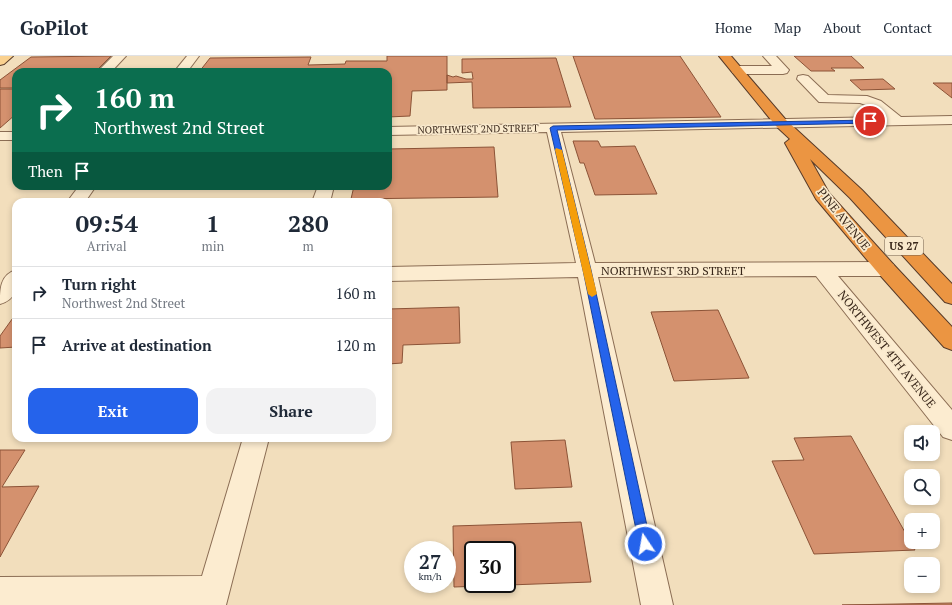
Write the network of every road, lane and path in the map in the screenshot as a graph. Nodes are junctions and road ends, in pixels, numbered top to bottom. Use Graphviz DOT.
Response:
graph roads {
  1 [pos="6,56"];
  2 [pos="120,56"];
  3 [pos="193,56"];
  4 [pos="725,56"];
  5 [pos="769,56"];
  6 [pos="0,61"];
  7 [pos="108,68"];
  8 [pos="183,68"];
  9 [pos="737,70"];
  10 [pos="804,79"];
  11 [pos="952,120"];
  12 [pos="897,121"];
  13 [pos="781,123"];
  14 [pos="553,128"];
  15 [pos="392,130"];
  16 [pos="0,136"];
  17 [pos="12,136"];
  18 [pos="821,269"];
  19 [pos="886,269"];
  20 [pos="587,270"];
  21 [pos="392,274"];
  22 [pos="12,278"];
  23 [pos="0,297"];
  24 [pos="952,297"];
  25 [pos="952,341"];
  26 [pos="952,429"];
  27 [pos="255,442"];
  28 [pos="0,593"];
  29 [pos="212,598"];
  30 [pos="657,605"];
  1 -- 6 [label="main road"];
  2 -- 7 [label="street"];
  3 -- 8 [label="street"];
  4 -- 9 [label="highway, PINE AVENUE / US 27"];
  5 -- 9 [label="street"];
  9 -- 13 [label="highway, PINE AVENUE / US 27"];
  10 -- 12 [label="street"];
  11 -- 12 [label="street, NORTHWEST 2ND STREET"];
  12 -- 13 [label="street, NORTHWEST 2ND STREET"];
  13 -- 14 [label="street, NORTHWEST 2ND STREET"];
  13 -- 19 [label="highway, PINE AVENUE / US 27"];
  13 -- 24 [label="highway, PINE AVENUE / US 27"];
  14 -- 15 [label="street, NORTHWEST 2ND STREET"];
  14 -- 20 [label="street"];
  16 -- 17 [label="street"];
  18 -- 19 [label="street, NORTHWEST 3RD STREET"];
  18 -- 20 [label="street, NORTHWEST 3RD STREET"];
  18 -- 26 [label="street, NORTHWEST 4TH AVENUE"];
  19 -- 25 [label="highway, PINE AVENUE / US 27"];
  20 -- 21 [label="street, NORTHWEST 3RD STREET"];
  20 -- 30 [label="street"];
  22 -- 23 [label="street"];
  27 -- 29 [label="street"];
  28 -- 29 [label="street"];
}
